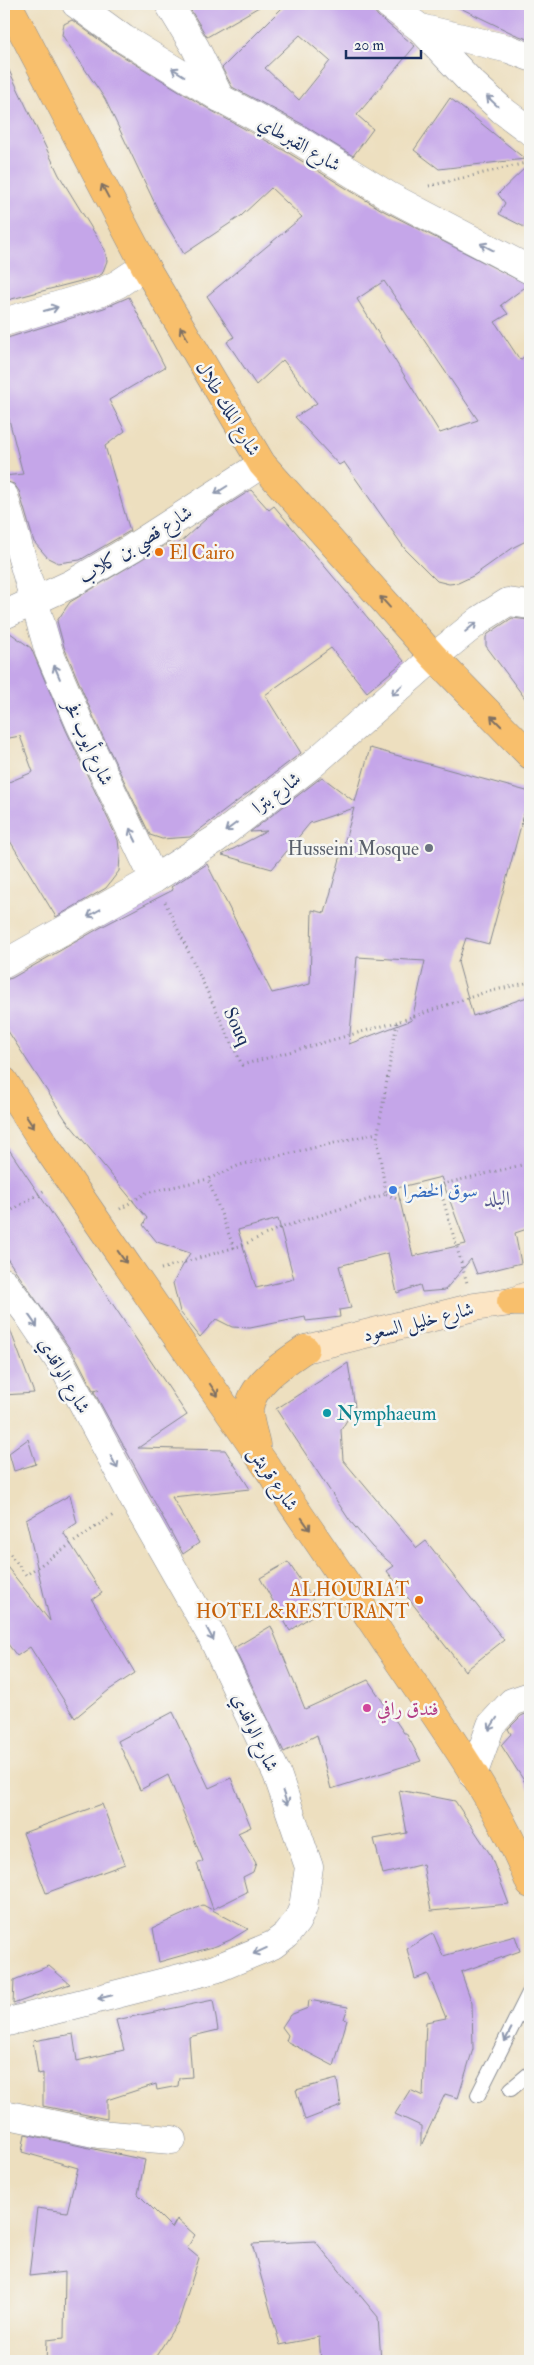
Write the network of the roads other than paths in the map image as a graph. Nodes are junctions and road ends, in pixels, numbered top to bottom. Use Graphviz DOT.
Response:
graph roads {
  1 [pos="8,4"];
  2 [pos="76,4"];
  3 [pos="169,4"];
  4 [pos="388,4"];
  5 [pos="420,28"];
  6 [pos="530,57"];
  7 [pos="220,98"];
  8 [pos="530,131"];
  9 [pos="145,266"];
  10 [pos="530,270"];
  11 [pos="4,322"];
  12 [pos="262,464"];
  13 [pos="4,496"];
  14 [pos="33,602"];
  15 [pos="530,605"];
  16 [pos="4,616"];
  17 [pos="434,657"];
  18 [pos="530,755"];
  19 [pos="154,879"];
  20 [pos="4,964"];
  21 [pos="4,1081"];
  22 [pos="4,1282"];
  23 [pos="524,1299"];
  24 [pos="258,1456"];
  25 [pos="530,1696"];
  26 [pos="474,1775"];
  27 [pos="530,1884"];
  28 [pos="530,1991"];
  29 [pos="4,2023"];
  30 [pos="530,2073"];
  31 [pos="511,2089"];
  32 [pos="478,2094"];
  33 [pos="4,2114"];
  34 [pos="172,2140"];
  9 -- 1 [label="main road, شارع الملك طلال, one-way"];
  7 -- 2 [label="street, شارع القبرطاي, one-way"];
  3 -- 7 [label="street"];
  4 -- 5 [label="street"];
  5 -- 6 [label="street"];
  8 -- 5 [label="street, one-way"];
  10 -- 7 [label="street, شارع القبرطاي, one-way"];
  11 -- 9 [label="street, one-way"];
  12 -- 9 [label="main road, شارع الملك طلال, one-way"];
  12 -- 14 [label="street, شارع قصي بن كلاب, one-way"];
  17 -- 12 [label="main road, شارع الملك طلال, one-way"];
  13 -- 14 [label="street, شارع أيوب فخر"];
  14 -- 16 [label="street, شارع قصي بن كلاب"];
  19 -- 14 [label="street, شارع أيوب فخر, one-way"];
  17 -- 15 [label="street, شارع بترا, one-way"];
  18 -- 17 [label="main road, شارع الملك طلال, one-way"];
  17 -- 19 [label="street, شارع بترا, one-way"];
  19 -- 20 [label="street, شارع بترا, one-way"];
  21 -- 24 [label="main road, شارع قريش, one-way"];
  22 -- 29 [label="street, شارع الواقدي, one-way"];
  23 -- 24 [label="main road, شارع خليل السعود"];
  24 -- 26 [label="main road, شارع قريش, one-way"];
  25 -- 26 [label="street, one-way"];
  26 -- 27 [label="main road, شارع قريش"];
  28 -- 32 [label="lane, one-way"];
  30 -- 31 [label="lane"];
  33 -- 34 [label="street"];
}
